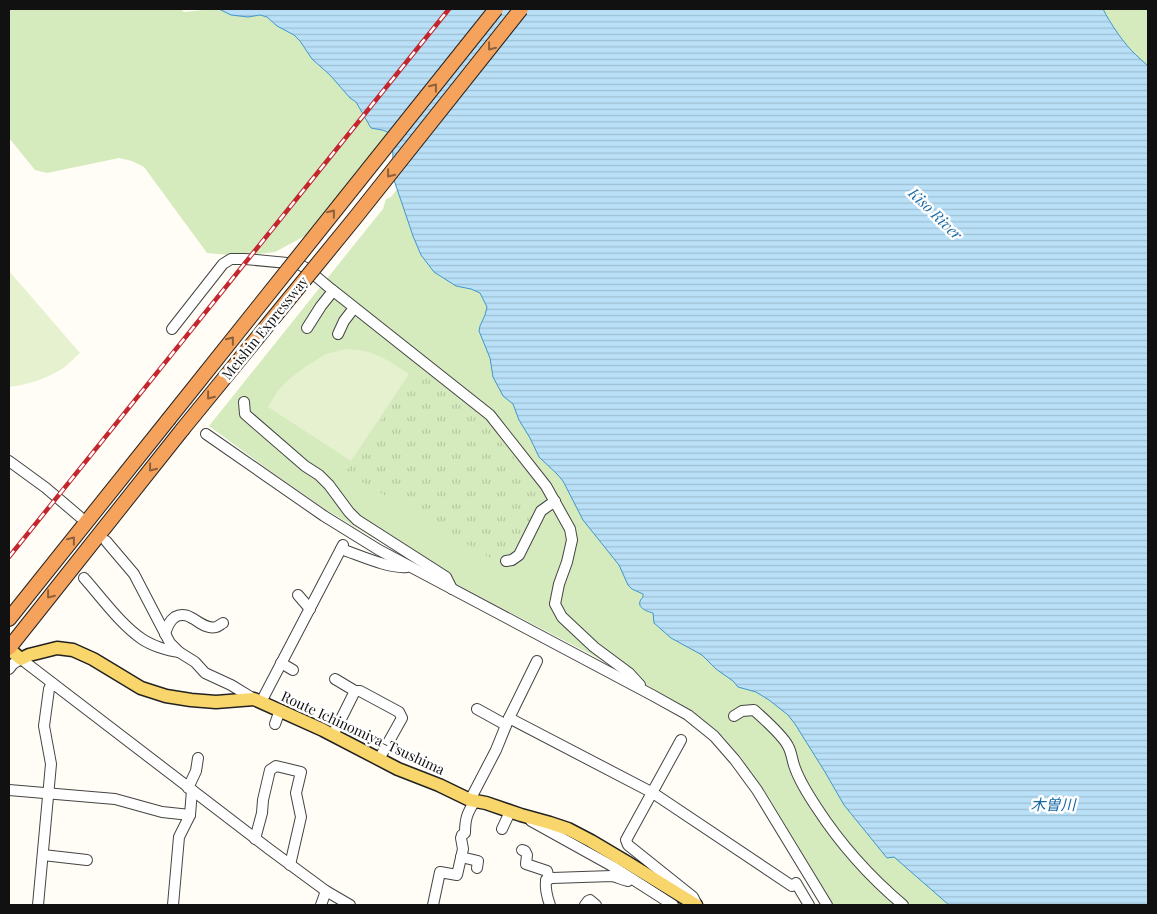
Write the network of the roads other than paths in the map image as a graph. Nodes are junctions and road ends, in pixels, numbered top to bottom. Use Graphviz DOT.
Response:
graph roads {
  1 [pos="496,9"];
  2 [pos="521,9"];
  3 [pos="333,291"];
  4 [pos="354,308"];
  5 [pos="307,328"];
  6 [pos="172,329"];
  7 [pos="338,334"];
  8 [pos="244,402"];
  9 [pos="206,434"];
  10 [pos="9,461"];
  11 [pos="555,501"];
  12 [pos="80,517"];
  13 [pos="106,541"];
  14 [pos="506,561"];
  15 [pos="410,566"];
  16 [pos="84,578"];
  17 [pos="452,589"];
  18 [pos="298,595"];
  19 [pos="310,609"];
  20 [pos="9,619"];
  21 [pos="223,623"];
  22 [pos="165,634"];
  23 [pos="9,648"];
  24 [pos="179,652"];
  25 [pos="21,659"];
  26 [pos="537,661"];
  27 [pos="281,663"];
  28 [pos="9,669"];
  29 [pos="293,670"];
  30 [pos="335,679"];
  31 [pos="52,684"];
  32 [pos="643,690"];
  33 [pos="355,691"];
  34 [pos="257,701"];
  35 [pos="477,709"];
  36 [pos="280,710"];
  37 [pos="734,716"];
  38 [pos="508,722"];
  39 [pos="275,724"];
  40 [pos="332,735"];
  41 [pos="681,740"];
  42 [pos="198,758"];
  43 [pos="379,759"];
  44 [pos="190,789"];
  45 [pos="9,790"];
  46 [pos="48,792"];
  47 [pos="653,793"];
  48 [pos="473,800"];
  49 [pos="190,815"];
  50 [pos="510,819"];
  51 [pos="513,830"];
  52 [pos="255,839"];
  53 [pos="522,850"];
  54 [pos="43,856"];
  55 [pos="461,857"];
  56 [pos="87,860"];
  57 [pos="290,865"];
  58 [pos="477,868"];
  59 [pos="549,879"];
  60 [pos="634,880"];
  61 [pos="326,891"];
  62 [pos="545,899"];
  63 [pos="38,905"];
  64 [pos="173,905"];
  65 [pos="321,905"];
  66 [pos="350,905"];
  67 [pos="432,905"];
  68 [pos="585,905"];
  69 [pos="596,905"];
  70 [pos="673,905"];
  71 [pos="696,905"];
  72 [pos="809,905"];
  73 [pos="827,905"];
  74 [pos="903,905"];
  20 -- 1 [label="highway, Meishin Expressway, one-way, bridge"];
  2 -- 23 [label="highway, Meishin Expressway, one-way, bridge"];
  3 -- 4 [label="street"];
  3 -- 5 [label="street"];
  3 -- 6 [label="street"];
  4 -- 7 [label="street"];
  4 -- 11 [label="street"];
  8 -- 17 [label="street"];
  9 -- 15 [label="street"];
  10 -- 12 [label="street"];
  11 -- 14 [label="street"];
  11 -- 32 [label="street"];
  13 -- 22 [label="street"];
  15 -- 17 [label="street"];
  15 -- 19 [label="street"];
  16 -- 24 [label="street"];
  17 -- 32 [label="street"];
  18 -- 19 [label="street"];
  19 -- 27 [label="street"];
  21 -- 22 [label="street"];
  22 -- 24 [label="street"];
  23 -- 25 [label="main road"];
  24 -- 34 [label="street"];
  25 -- 28 [label="street"];
  25 -- 31 [label="street"];
  25 -- 34 [label="main road, Route Ichinomiya-Tsushima"];
  26 -- 38 [label="street"];
  27 -- 29 [label="street"];
  27 -- 34 [label="street"];
  30 -- 33 [label="street"];
  31 -- 44 [label="street"];
  31 -- 46 [label="street"];
  32 -- 73 [label="street"];
  33 -- 40 [label="street"];
  33 -- 43 [label="street"];
  34 -- 36 [label="main road, Route Ichinomiya-Tsushima"];
  35 -- 38 [label="street"];
  36 -- 39 [label="street"];
  36 -- 40 [label="main road, Route Ichinomiya-Tsushima"];
  37 -- 74 [label="street"];
  38 -- 47 [label="street"];
  38 -- 48 [label="street"];
  40 -- 43 [label="main road, Route Ichinomiya-Tsushima"];
  41 -- 47 [label="street"];
  42 -- 44 [label="street"];
  43 -- 48 [label="main road, Route Ichinomiya-Tsushima"];
  44 -- 49 [label="street"];
  44 -- 52 [label="street"];
  45 -- 46 [label="street"];
  46 -- 49 [label="street"];
  46 -- 54 [label="street"];
  47 -- 71 [label="street"];
  47 -- 72 [label="street"];
  48 -- 50 [label="main road, Route Ichinomiya-Tsushima"];
  48 -- 55 [label="street"];
  49 -- 64 [label="street"];
  50 -- 51 [label="street"];
  50 -- 60 [label="street"];
  50 -- 71 [label="main road, Route Ichinomiya-Tsushima"];
  52 -- 57 [label="street"];
  52 -- 57 [label="street"];
  53 -- 59 [label="street"];
  54 -- 56 [label="street"];
  54 -- 63 [label="street"];
  55 -- 58 [label="street"];
  55 -- 67 [label="street"];
  57 -- 61 [label="street"];
  59 -- 60 [label="street"];
  59 -- 62 [label="street"];
  60 -- 70 [label="street"];
  61 -- 65 [label="street"];
  61 -- 66 [label="street"];
  68 -- 69 [label="street"];
}
